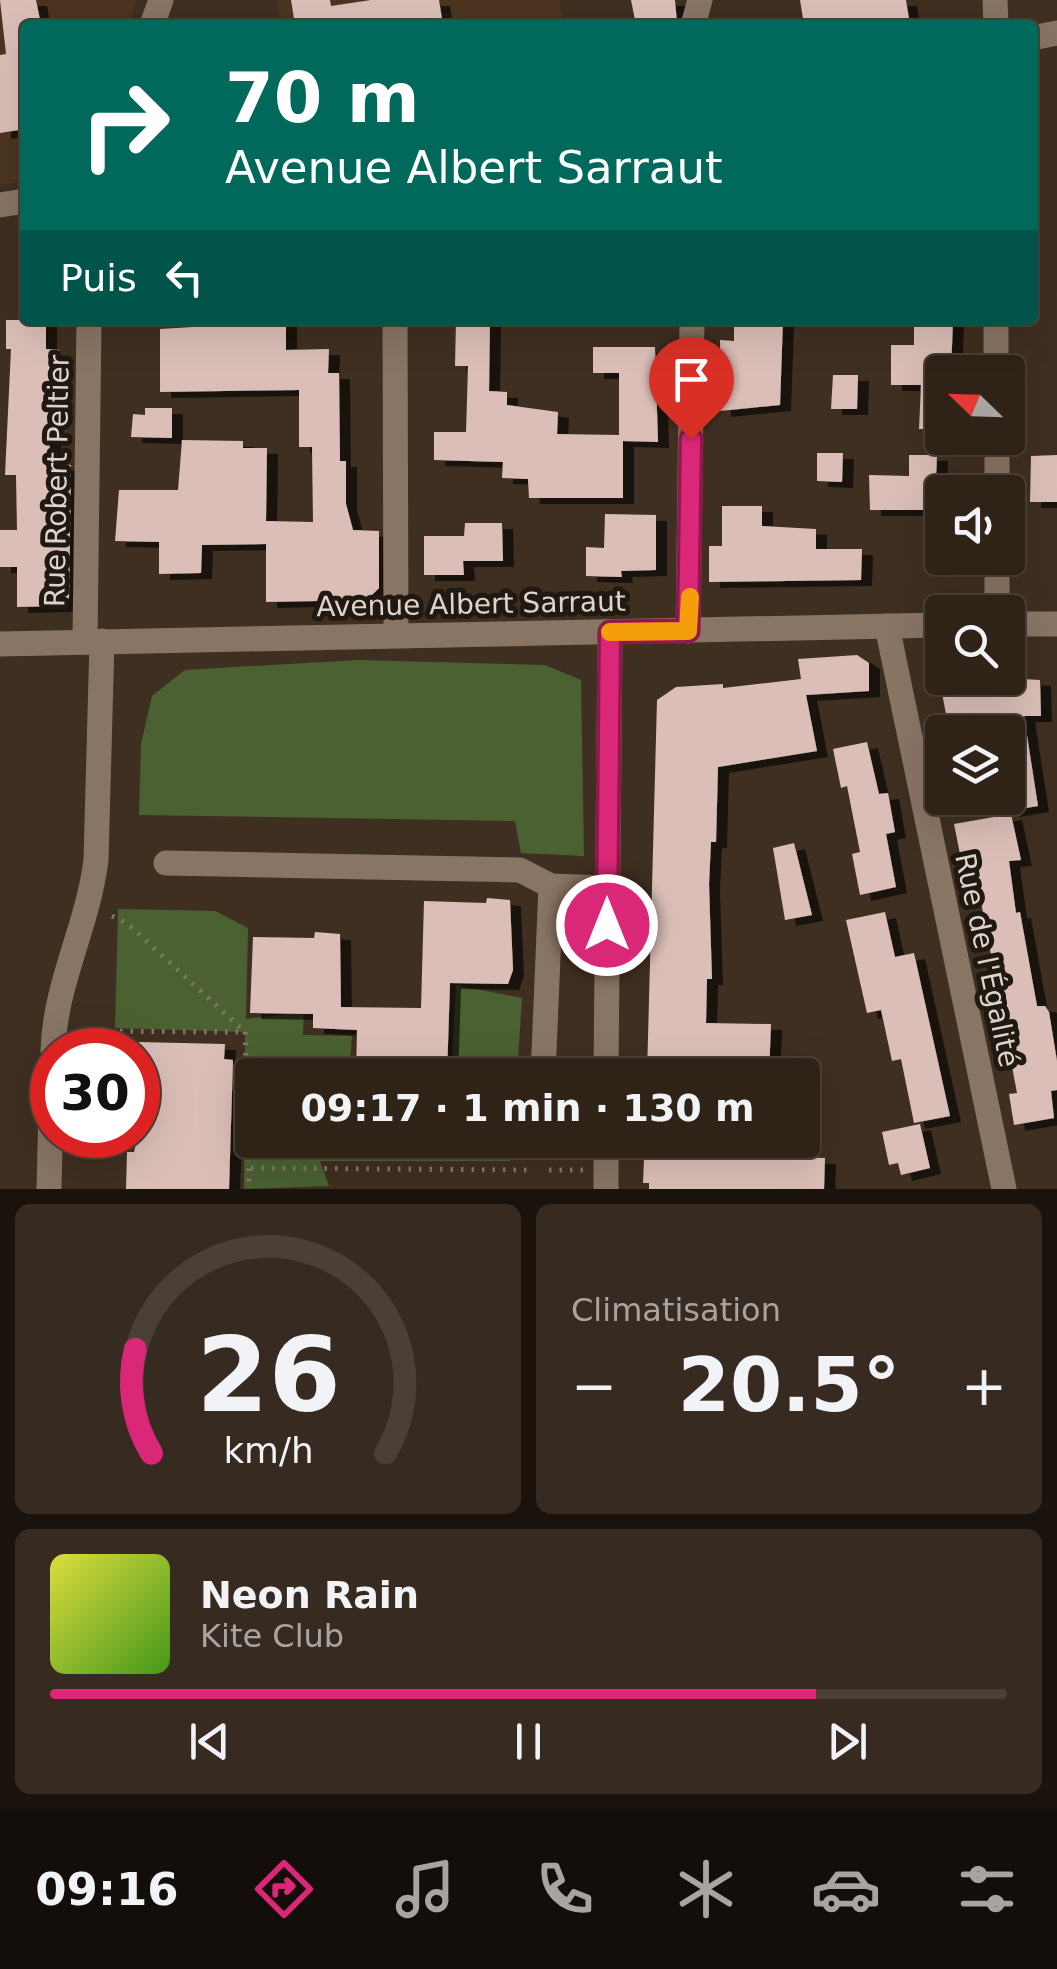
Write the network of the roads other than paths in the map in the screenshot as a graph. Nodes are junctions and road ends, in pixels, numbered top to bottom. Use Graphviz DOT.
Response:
graph roads {
  1 [pos="89,325"];
  2 [pos="395,325"];
  3 [pos="692,325"];
  4 [pos="996,325"];
  5 [pos="996,355"];
  6 [pos="1025,624"];
  7 [pos="1057,624"];
  8 [pos="925,625"];
  9 [pos="887,626"];
  10 [pos="688,631"];
  11 [pos="610,632"];
  12 [pos="396,634"];
  13 [pos="94,641"];
  14 [pos="0,644"];
  15 [pos="166,864"];
  16 [pos="551,886"];
  17 [pos="608,888"];
  18 [pos="53,1028"];
  19 [pos="544,1058"];
  20 [pos="606,1058"];
  21 [pos="50,1158"];
  22 [pos="50,1189"];
  23 [pos="1004,1189"];
  1 -- 13 [label="street, Rue Robert Peltier"];
  2 -- 12 [label="street"];
  3 -- 10 [label="street"];
  4 -- 5 [label="street"];
  6 -- 7 [label="street"];
  8 -- 9 [label="street, Avenue Albert Sarraut"];
  9 -- 10 [label="street, Avenue Albert Sarraut"];
  9 -- 23 [label="street, Rue de l'Égalité"];
  10 -- 11 [label="street, Avenue Albert Sarraut"];
  11 -- 12 [label="street, Avenue Albert Sarraut"];
  11 -- 17 [label="street"];
  12 -- 13 [label="street, Avenue Albert Sarraut"];
  13 -- 14 [label="street, Avenue Albert Sarraut"];
  13 -- 18 [label="street, Rue Robert Peltier"];
  15 -- 16 [label="street"];
  16 -- 17 [label="street"];
  16 -- 19 [label="street"];
  17 -- 20 [label="street"];
  21 -- 22 [label="street"];
}
